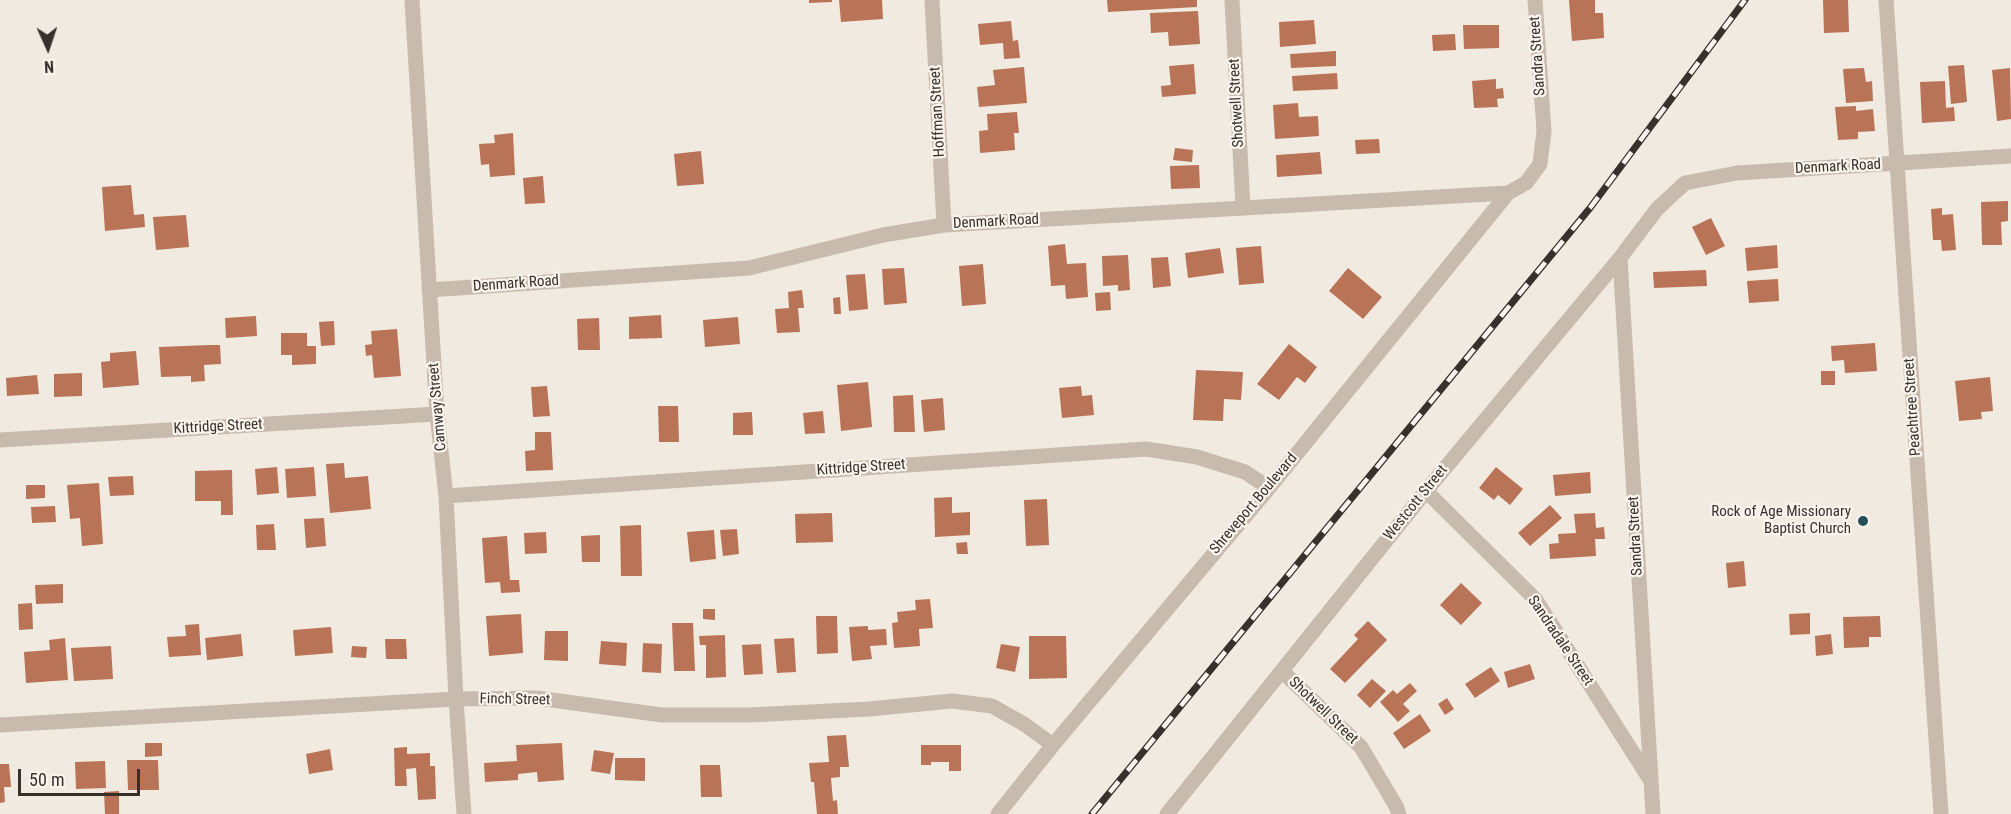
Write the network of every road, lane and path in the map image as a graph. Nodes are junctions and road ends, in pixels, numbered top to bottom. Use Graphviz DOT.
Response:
graph roads {
  1 [pos="412,0"];
  2 [pos="932,0"];
  3 [pos="1232,0"];
  4 [pos="1535,0"];
  5 [pos="1886,0"];
  6 [pos="2011,156"];
  7 [pos="1896,164"];
  8 [pos="1508,192"];
  9 [pos="1671,196"];
  10 [pos="1243,207"];
  11 [pos="944,225"];
  12 [pos="1620,258"];
  13 [pos="429,290"];
  14 [pos="437,414"];
  15 [pos="0,441"];
  16 [pos="1269,488"];
  17 [pos="1426,491"];
  18 [pos="446,496"];
  19 [pos="1282,671"];
  20 [pos="456,699"];
  21 [pos="0,725"];
  22 [pos="1053,746"];
  23 [pos="1650,779"];
  24 [pos="464,814"];
  25 [pos="998,814"];
  26 [pos="1167,814"];
  27 [pos="1399,814"];
  28 [pos="1653,814"];
  29 [pos="1941,814"];
  1 -- 13 [label="street, Camway Street"];
  2 -- 11 [label="street, Hoffman Street"];
  3 -- 10 [label="street, Shotwell Street"];
  4 -- 8 [label="street, Sandra Street"];
  5 -- 7 [label="street, Peachtree Street"];
  6 -- 7 [label="street, Denmark Road"];
  7 -- 9 [label="street, Denmark Road"];
  7 -- 29 [label="street, Peachtree Street"];
  8 -- 10 [label="street, Denmark Road"];
  8 -- 16 [label="street, Shreveport Boulevard"];
  9 -- 12 [label="street, Westcott Street"];
  10 -- 11 [label="street, Denmark Road"];
  11 -- 13 [label="street, Denmark Road"];
  12 -- 17 [label="street, Westcott Street"];
  12 -- 23 [label="street, Sandra Street"];
  13 -- 14 [label="street, Camway Street"];
  14 -- 15 [label="street, Kittridge Street"];
  14 -- 18 [label="street, Camway Street"];
  16 -- 18 [label="street, Kittridge Street"];
  16 -- 22 [label="street, Shreveport Boulevard"];
  17 -- 19 [label="street, Westcott Street"];
  17 -- 23 [label="street, Sandradale Street"];
  18 -- 20 [label="street, Camway Street"];
  19 -- 26 [label="street, Westcott Street"];
  19 -- 27 [label="street, Shotwell Street"];
  20 -- 21 [label="street, Finch Street"];
  20 -- 22 [label="street, Finch Street"];
  20 -- 24 [label="street, Camway Street"];
  22 -- 25 [label="street, Shreveport Boulevard"];
  23 -- 28 [label="street, Sandra Street"];
}
